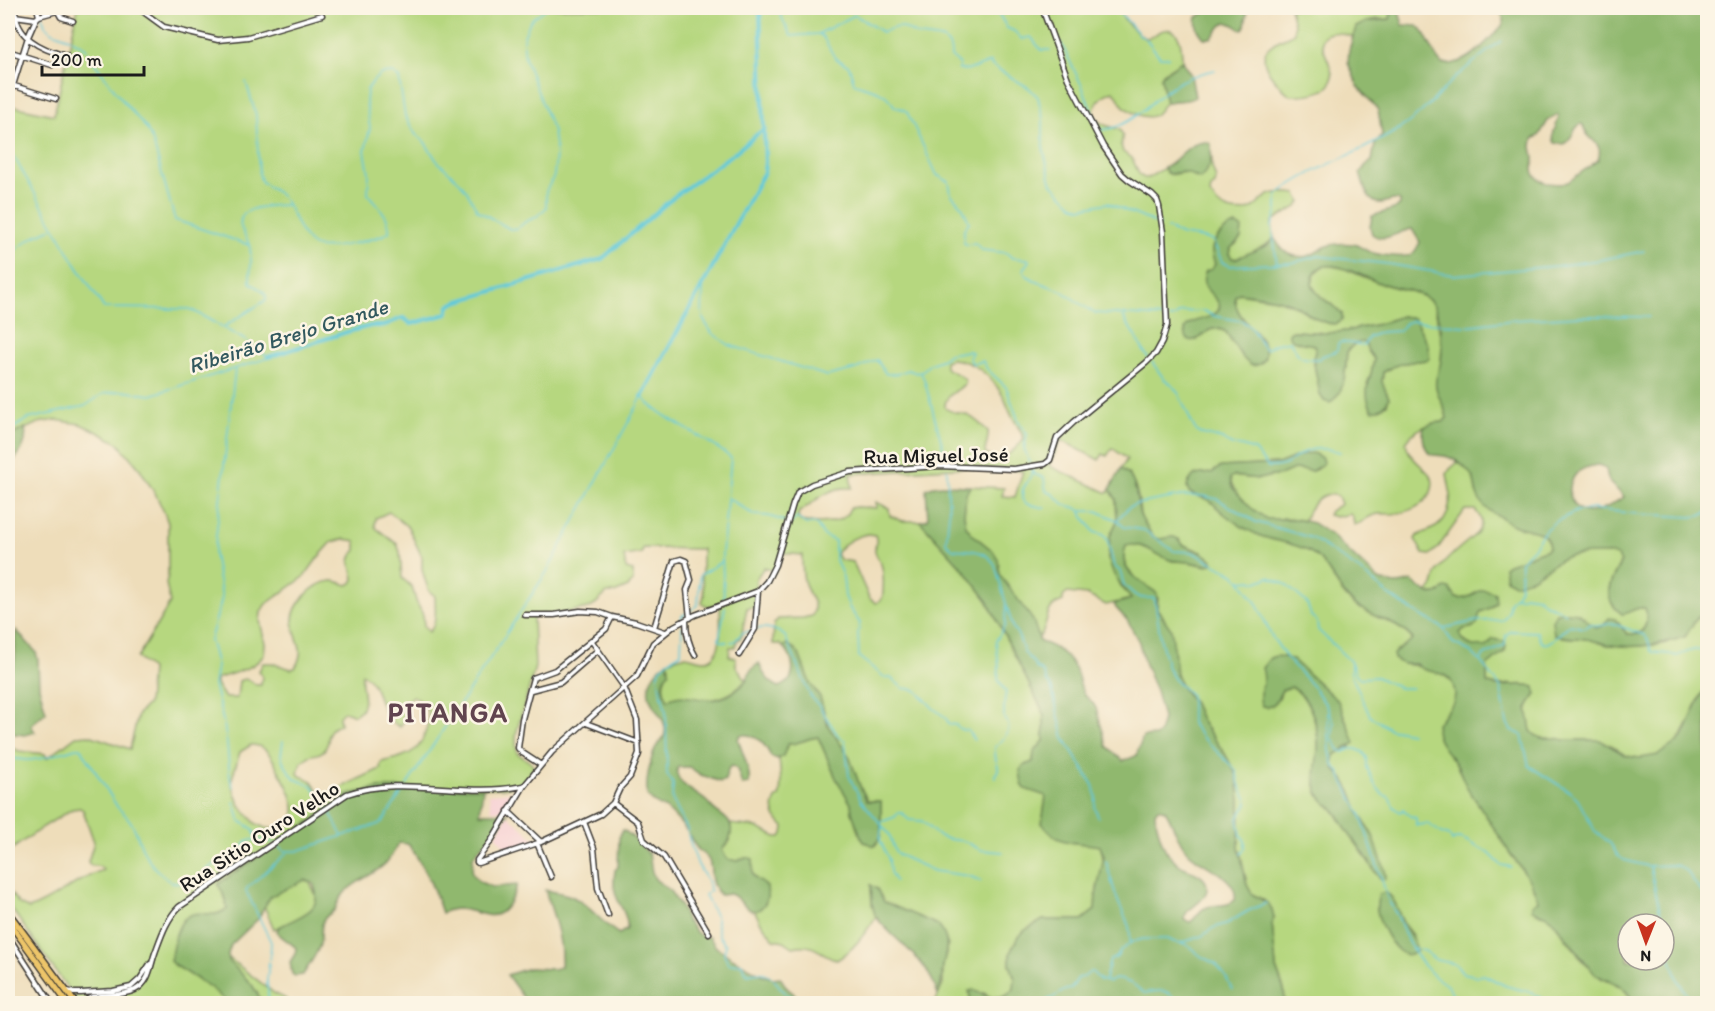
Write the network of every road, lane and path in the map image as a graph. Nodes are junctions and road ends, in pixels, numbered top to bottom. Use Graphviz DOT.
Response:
graph roads {
  1 [pos="15,8"];
  2 [pos="36,8"];
  3 [pos="138,8"];
  4 [pos="1042,8"];
  5 [pos="57,9"];
  6 [pos="8,15"];
  7 [pos="322,15"];
  8 [pos="15,16"];
  9 [pos="37,18"];
  10 [pos="73,21"];
  11 [pos="28,37"];
  12 [pos="8,51"];
  13 [pos="22,56"];
  14 [pos="66,56"];
  15 [pos="52,65"];
  16 [pos="8,84"];
  17 [pos="13,86"];
  18 [pos="10,95"];
  19 [pos="56,99"];
  20 [pos="758,591"];
  21 [pos="525,615"];
  22 [pos="612,617"];
  23 [pos="688,619"];
  24 [pos="654,628"];
  25 [pos="665,632"];
  26 [pos="591,640"];
  27 [pos="598,651"];
  28 [pos="695,655"];
  29 [pos="739,655"];
  30 [pos="624,687"];
  31 [pos="530,690"];
  32 [pos="586,723"];
  33 [pos="639,743"];
  34 [pos="541,765"];
  35 [pos="524,786"];
  36 [pos="613,803"];
  37 [pos="508,811"];
  38 [pos="584,822"];
  39 [pos="539,842"];
  40 [pos="551,877"];
  41 [pos="8,912"];
  42 [pos="608,915"];
  43 [pos="8,921"];
  44 [pos="709,933"];
  45 [pos="8,936"];
  46 [pos="152,960"];
  47 [pos="65,990"];
  48 [pos="52,1004"];
  49 [pos="68,1004"];
  50 [pos="76,1004"];
  51 [pos="85,1004"];
  1 -- 8 [label="street"];
  2 -- 9 [label="street"];
  3 -- 7 [label="street"];
  4 -- 20 [label="street, Rua Miguel José"];
  5 -- 9 [label="street"];
  5 -- 10 [label="street"];
  6 -- 8 [label="street"];
  8 -- 9 [label="street"];
  8 -- 11 [label="street"];
  9 -- 11 [label="street"];
  11 -- 13 [label="street"];
  11 -- 14 [label="street"];
  12 -- 13 [label="street"];
  13 -- 15 [label="street"];
  13 -- 17 [label="street"];
  16 -- 17 [label="street"];
  17 -- 18 [label="street"];
  17 -- 19 [label="street"];
  20 -- 23 [label="street"];
  20 -- 29 [label="street"];
  21 -- 22 [label="street"];
  22 -- 24 [label="street"];
  22 -- 26 [label="street"];
  23 -- 24 [label="street"];
  23 -- 25 [label="street"];
  23 -- 28 [label="street"];
  24 -- 25 [label="street"];
  25 -- 30 [label="street"];
  26 -- 27 [label="street"];
  26 -- 31 [label="street"];
  27 -- 30 [label="street"];
  27 -- 31 [label="street"];
  30 -- 32 [label="street"];
  30 -- 33 [label="street"];
  31 -- 34 [label="street"];
  32 -- 33 [label="street"];
  32 -- 34 [label="street"];
  33 -- 36 [label="street"];
  34 -- 35 [label="street"];
  35 -- 37 [label="street"];
  35 -- 46 [label="street, Rua Sitio Ouro Velho"];
  36 -- 38 [label="street"];
  36 -- 44 [label="street"];
  37 -- 39 [label="street"];
  37 -- 39 [label="street"];
  38 -- 39 [label="street"];
  38 -- 42 [label="street"];
  39 -- 40 [label="street"];
  41 -- 47 [label="main road"];
  43 -- 49 [label="main road"];
  45 -- 48 [label="street"];
  46 -- 47 [label="street, Rua Sitio Ouro Velho"];
  46 -- 51 [label="street, Rua Sitio Ouro Velho"];
  47 -- 50 [label="main road"];
}
